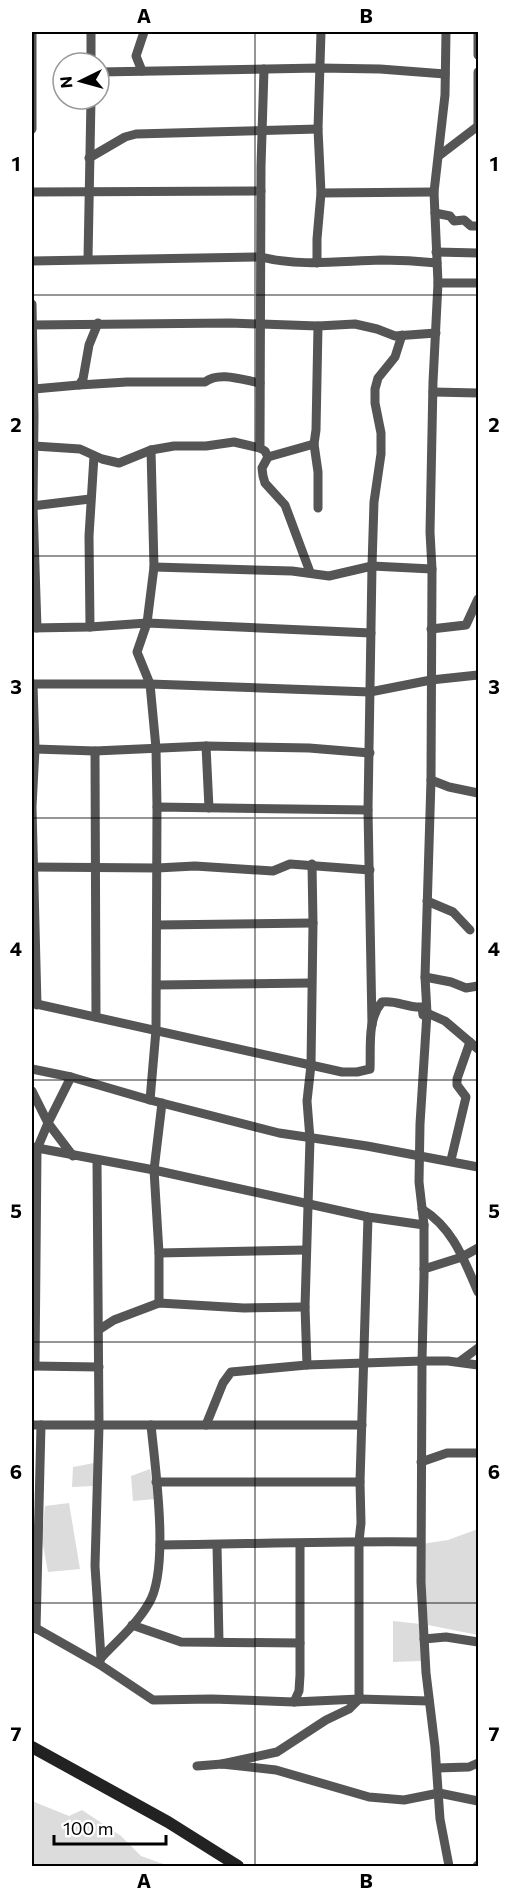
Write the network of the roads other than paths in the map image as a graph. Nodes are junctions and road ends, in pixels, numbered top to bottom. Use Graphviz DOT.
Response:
graph roads {
  1 [pos="32,32"];
  2 [pos="91,32"];
  3 [pos="144,32"];
  4 [pos="321,32"];
  5 [pos="446,32"];
  6 [pos="478,32"];
  7 [pos="91,51"];
  8 [pos="478,55"];
  9 [pos="319,68"];
  10 [pos="264,69"];
  11 [pos="142,71"];
  12 [pos="111,72"];
  13 [pos="478,72"];
  14 [pos="445,74"];
  15 [pos="91,111"];
  16 [pos="478,126"];
  17 [pos="32,129"];
  18 [pos="318,129"];
  19 [pos="262,130"];
  20 [pos="440,155"];
  21 [pos="89,158"];
  22 [pos="261,191"];
  23 [pos="32,192"];
  24 [pos="434,192"];
  25 [pos="88,193"];
  26 [pos="321,193"];
  27 [pos="435,213"];
  28 [pos="478,226"];
  29 [pos="436,252"];
  30 [pos="478,253"];
  31 [pos="261,257"];
  32 [pos="88,259"];
  33 [pos="32,261"];
  34 [pos="317,263"];
  35 [pos="437,263"];
  36 [pos="438,283"];
  37 [pos="478,283"];
  38 [pos="32,304"];
  39 [pos="98,323"];
  40 [pos="259,324"];
  41 [pos="32,325"];
  42 [pos="318,326"];
  43 [pos="436,333"];
  44 [pos="402,335"];
  45 [pos="260,383"];
  46 [pos="79,385"];
  47 [pos="34,388"];
  48 [pos="432,392"];
  49 [pos="478,393"];
  50 [pos="314,444"];
  51 [pos="34,446"];
  52 [pos="260,448"];
  53 [pos="151,450"];
  54 [pos="94,456"];
  55 [pos="268,457"];
  56 [pos="90,499"];
  57 [pos="32,506"];
  58 [pos="318,508"];
  59 [pos="372,566"];
  60 [pos="154,567"];
  61 [pos="432,569"];
  62 [pos="310,572"];
  63 [pos="478,599"];
  64 [pos="478,623"];
  65 [pos="147,624"];
  66 [pos="466,625"];
  67 [pos="90,627"];
  68 [pos="34,628"];
  69 [pos="431,629"];
  70 [pos="371,633"];
  71 [pos="478,675"];
  72 [pos="431,680"];
  73 [pos="32,684"];
  74 [pos="150,684"];
  75 [pos="370,692"];
  76 [pos="206,746"];
  77 [pos="156,748"];
  78 [pos="34,749"];
  79 [pos="95,751"];
  80 [pos="370,753"];
  81 [pos="431,780"];
  82 [pos="478,793"];
  83 [pos="32,807"];
  84 [pos="158,807"];
  85 [pos="209,808"];
  86 [pos="368,810"];
  87 [pos="312,864"];
  88 [pos="33,867"];
  89 [pos="95,867"];
  90 [pos="157,868"];
  91 [pos="370,870"];
  92 [pos="427,901"];
  93 [pos="313,923"];
  94 [pos="157,925"];
  95 [pos="470,930"];
  96 [pos="425,977"];
  97 [pos="311,982"];
  98 [pos="157,985"];
  99 [pos="478,986"];
  100 [pos="34,1004"];
  101 [pos="427,1013"];
  102 [pos="96,1017"];
  103 [pos="372,1024"];
  104 [pos="425,1028"];
  105 [pos="156,1030"];
  106 [pos="470,1042"];
  107 [pos="478,1049"];
  108 [pos="311,1065"];
  109 [pos="32,1070"];
  110 [pos="71,1077"];
  111 [pos="32,1091"];
  112 [pos="150,1100"];
  113 [pos="162,1103"];
  114 [pos="48,1123"];
  115 [pos="310,1139"];
  116 [pos="34,1148"];
  117 [pos="73,1156"];
  118 [pos="420,1156"];
  119 [pos="97,1160"];
  120 [pos="451,1160"];
  121 [pos="478,1167"];
  122 [pos="154,1170"];
  123 [pos="308,1204"];
  124 [pos="422,1209"];
  125 [pos="368,1217"];
  126 [pos="424,1225"];
  127 [pos="478,1248"];
  128 [pos="306,1250"];
  129 [pos="159,1253"];
  130 [pos="462,1257"];
  131 [pos="424,1269"];
  132 [pos="478,1292"];
  133 [pos="159,1303"];
  134 [pos="305,1307"];
  135 [pos="100,1329"];
  136 [pos="478,1348"];
  137 [pos="422,1361"];
  138 [pos="459,1362"];
  139 [pos="307,1365"];
  140 [pos="364,1365"];
  141 [pos="478,1365"];
  142 [pos="33,1366"];
  143 [pos="99,1367"];
  144 [pos="36,1425"];
  145 [pos="151,1425"];
  146 [pos="206,1425"];
  147 [pos="362,1425"];
  148 [pos="99,1426"];
  149 [pos="478,1453"];
  150 [pos="421,1462"];
  151 [pos="156,1482"];
  152 [pos="360,1482"];
  153 [pos="359,1541"];
  154 [pos="420,1542"];
  155 [pos="300,1544"];
  156 [pos="160,1545"];
  157 [pos="217,1545"];
  158 [pos="132,1625"];
  159 [pos="34,1628"];
  160 [pos="424,1639"];
  161 [pos="219,1642"];
  162 [pos="478,1642"];
  163 [pos="300,1643"];
  164 [pos="100,1661"];
  165 [pos="359,1699"];
  166 [pos="429,1701"];
  167 [pos="294,1702"];
  168 [pos="32,1748"];
  169 [pos="478,1763"];
  170 [pos="222,1764"];
  171 [pos="197,1766"];
  172 [pos="437,1768"];
  173 [pos="439,1793"];
  174 [pos="478,1801"];
  175 [pos="238,1866"];
  176 [pos="449,1866"];
  1 -- 17 [label="street"];
  2 -- 7 [label="street"];
  3 -- 11 [label="street"];
  4 -- 9 [label="street"];
  5 -- 14 [label="street"];
  6 -- 8 [label="street"];
  9 -- 10 [label="street"];
  9 -- 14 [label="street"];
  9 -- 18 [label="street"];
  10 -- 11 [label="street"];
  10 -- 19 [label="street"];
  11 -- 12 [label="street"];
  13 -- 16 [label="street"];
  14 -- 20 [label="street"];
  15 -- 21 [label="street"];
  16 -- 20 [label="street"];
  18 -- 19 [label="street"];
  18 -- 26 [label="street"];
  19 -- 21 [label="street"];
  19 -- 22 [label="street"];
  20 -- 24 [label="street"];
  21 -- 25 [label="street"];
  22 -- 25 [label="street"];
  22 -- 31 [label="street"];
  23 -- 25 [label="street"];
  24 -- 26 [label="street"];
  24 -- 27 [label="street"];
  25 -- 32 [label="street"];
  26 -- 34 [label="street"];
  27 -- 28 [label="street"];
  27 -- 29 [label="street"];
  29 -- 30 [label="street"];
  29 -- 35 [label="street"];
  31 -- 32 [label="street"];
  31 -- 34 [label="street"];
  31 -- 40 [label="street"];
  32 -- 33 [label="street"];
  34 -- 35 [label="street"];
  35 -- 36 [label="street"];
  36 -- 37 [label="street"];
  36 -- 43 [label="street"];
  38 -- 41 [label="street"];
  39 -- 40 [label="street"];
  39 -- 41 [label="street"];
  39 -- 46 [label="street"];
  40 -- 42 [label="street"];
  40 -- 45 [label="street"];
  41 -- 47 [label="street"];
  42 -- 44 [label="street"];
  42 -- 50 [label="street"];
  43 -- 44 [label="street"];
  43 -- 48 [label="street"];
  44 -- 59 [label="street"];
  45 -- 46 [label="street"];
  45 -- 52 [label="street"];
  46 -- 47 [label="street"];
  47 -- 51 [label="street"];
  48 -- 49 [label="street"];
  48 -- 61 [label="street"];
  50 -- 55 [label="street"];
  50 -- 58 [label="street"];
  51 -- 54 [label="street"];
  51 -- 57 [label="street"];
  52 -- 53 [label="street"];
  52 -- 55 [label="street"];
  53 -- 54 [label="street"];
  53 -- 60 [label="street"];
  54 -- 56 [label="street"];
  55 -- 62 [label="street"];
  56 -- 57 [label="street"];
  56 -- 67 [label="street"];
  57 -- 68 [label="street"];
  59 -- 61 [label="street"];
  59 -- 62 [label="street"];
  59 -- 70 [label="street"];
  60 -- 62 [label="street"];
  60 -- 65 [label="street"];
  61 -- 69 [label="street"];
  63 -- 66 [label="street"];
  64 -- 66 [label="street"];
  65 -- 67 [label="street"];
  65 -- 70 [label="street"];
  65 -- 74 [label="street"];
  66 -- 69 [label="street"];
  67 -- 68 [label="street"];
  69 -- 72 [label="street"];
  70 -- 75 [label="street"];
  71 -- 72 [label="street"];
  72 -- 75 [label="street"];
  72 -- 81 [label="street"];
  73 -- 74 [label="street"];
  73 -- 78 [label="street"];
  74 -- 75 [label="street"];
  74 -- 77 [label="street"];
  75 -- 80 [label="street"];
  76 -- 77 [label="street"];
  76 -- 80 [label="street"];
  76 -- 85 [label="street"];
  77 -- 79 [label="street"];
  77 -- 84 [label="street"];
  78 -- 79 [label="street"];
  78 -- 83 [label="street"];
  79 -- 89 [label="street"];
  80 -- 86 [label="street"];
  81 -- 82 [label="street"];
  81 -- 92 [label="street"];
  83 -- 88 [label="street"];
  84 -- 85 [label="street"];
  84 -- 90 [label="street"];
  85 -- 86 [label="street"];
  86 -- 91 [label="street"];
  87 -- 90 [label="street"];
  87 -- 91 [label="street"];
  87 -- 93 [label="street"];
  88 -- 89 [label="street"];
  88 -- 100 [label="street"];
  89 -- 90 [label="street"];
  89 -- 102 [label="street"];
  90 -- 94 [label="street"];
  91 -- 103 [label="street"];
  92 -- 95 [label="street"];
  92 -- 96 [label="street"];
  93 -- 94 [label="street"];
  93 -- 97 [label="street"];
  94 -- 98 [label="street"];
  96 -- 99 [label="street"];
  96 -- 101 [label="street"];
  97 -- 98 [label="street"];
  97 -- 108 [label="street"];
  98 -- 105 [label="street"];
  100 -- 102 [label="street"];
  101 -- 104 [label="street"];
  101 -- 106 [label="street"];
  102 -- 105 [label="street"];
  103 -- 104 [label="street"];
  103 -- 108 [label="street"];
  104 -- 118 [label="street"];
  105 -- 108 [label="street"];
  105 -- 112 [label="street"];
  106 -- 107 [label="street"];
  106 -- 120 [label="street"];
  108 -- 115 [label="street"];
  109 -- 110 [label="street"];
  110 -- 112 [label="street"];
  110 -- 114 [label="street"];
  111 -- 114 [label="street"];
  112 -- 113 [label="street"];
  113 -- 115 [label="street"];
  113 -- 122 [label="street"];
  114 -- 116 [label="street"];
  114 -- 117 [label="street"];
  115 -- 118 [label="street"];
  115 -- 123 [label="street"];
  116 -- 117 [label="street"];
  116 -- 142 [label="street"];
  117 -- 119 [label="street"];
  118 -- 120 [label="street"];
  118 -- 124 [label="street"];
  119 -- 122 [label="street"];
  119 -- 135 [label="street"];
  120 -- 121 [label="street"];
  122 -- 123 [label="street"];
  122 -- 129 [label="street"];
  123 -- 125 [label="street"];
  123 -- 128 [label="street"];
  124 -- 126 [label="street"];
  124 -- 130 [label="street"];
  125 -- 126 [label="street"];
  125 -- 140 [label="street"];
  126 -- 131 [label="street"];
  127 -- 130 [label="street"];
  128 -- 129 [label="street"];
  128 -- 134 [label="street"];
  129 -- 133 [label="street"];
  130 -- 131 [label="street"];
  130 -- 132 [label="street"];
  131 -- 137 [label="street"];
  133 -- 134 [label="street"];
  133 -- 135 [label="street"];
  134 -- 139 [label="street"];
  135 -- 143 [label="street"];
  136 -- 138 [label="street"];
  137 -- 138 [label="street"];
  137 -- 140 [label="street"];
  137 -- 150 [label="street"];
  138 -- 141 [label="street"];
  139 -- 140 [label="street"];
  139 -- 146 [label="street"];
  140 -- 147 [label="street"];
  142 -- 143 [label="street"];
  143 -- 148 [label="street"];
  144 -- 148 [label="street"];
  144 -- 159 [label="street"];
  145 -- 146 [label="street"];
  145 -- 148 [label="street"];
  145 -- 151 [label="street"];
  146 -- 147 [label="street"];
  147 -- 152 [label="street"];
  148 -- 164 [label="street"];
  149 -- 150 [label="street"];
  150 -- 154 [label="street"];
  151 -- 152 [label="street"];
  151 -- 156 [label="street"];
  152 -- 153 [label="street"];
  153 -- 154 [label="street"];
  153 -- 155 [label="street"];
  153 -- 165 [label="street"];
  154 -- 160 [label="street"];
  155 -- 157 [label="street"];
  155 -- 163 [label="street"];
  156 -- 157 [label="street"];
  156 -- 158 [label="street"];
  157 -- 161 [label="street"];
  158 -- 161 [label="street"];
  158 -- 164 [label="street"];
  159 -- 164 [label="street"];
  160 -- 162 [label="street"];
  160 -- 166 [label="street"];
  161 -- 163 [label="street"];
  163 -- 167 [label="street"];
  164 -- 167 [label="street"];
  165 -- 166 [label="street"];
  165 -- 167 [label="street"];
  165 -- 170 [label="street"];
  166 -- 172 [label="street"];
  168 -- 175 [label="street"];
  169 -- 172 [label="street"];
  170 -- 171 [label="street"];
  170 -- 173 [label="street"];
  172 -- 173 [label="street"];
  173 -- 174 [label="street"];
  173 -- 176 [label="street"];
}
